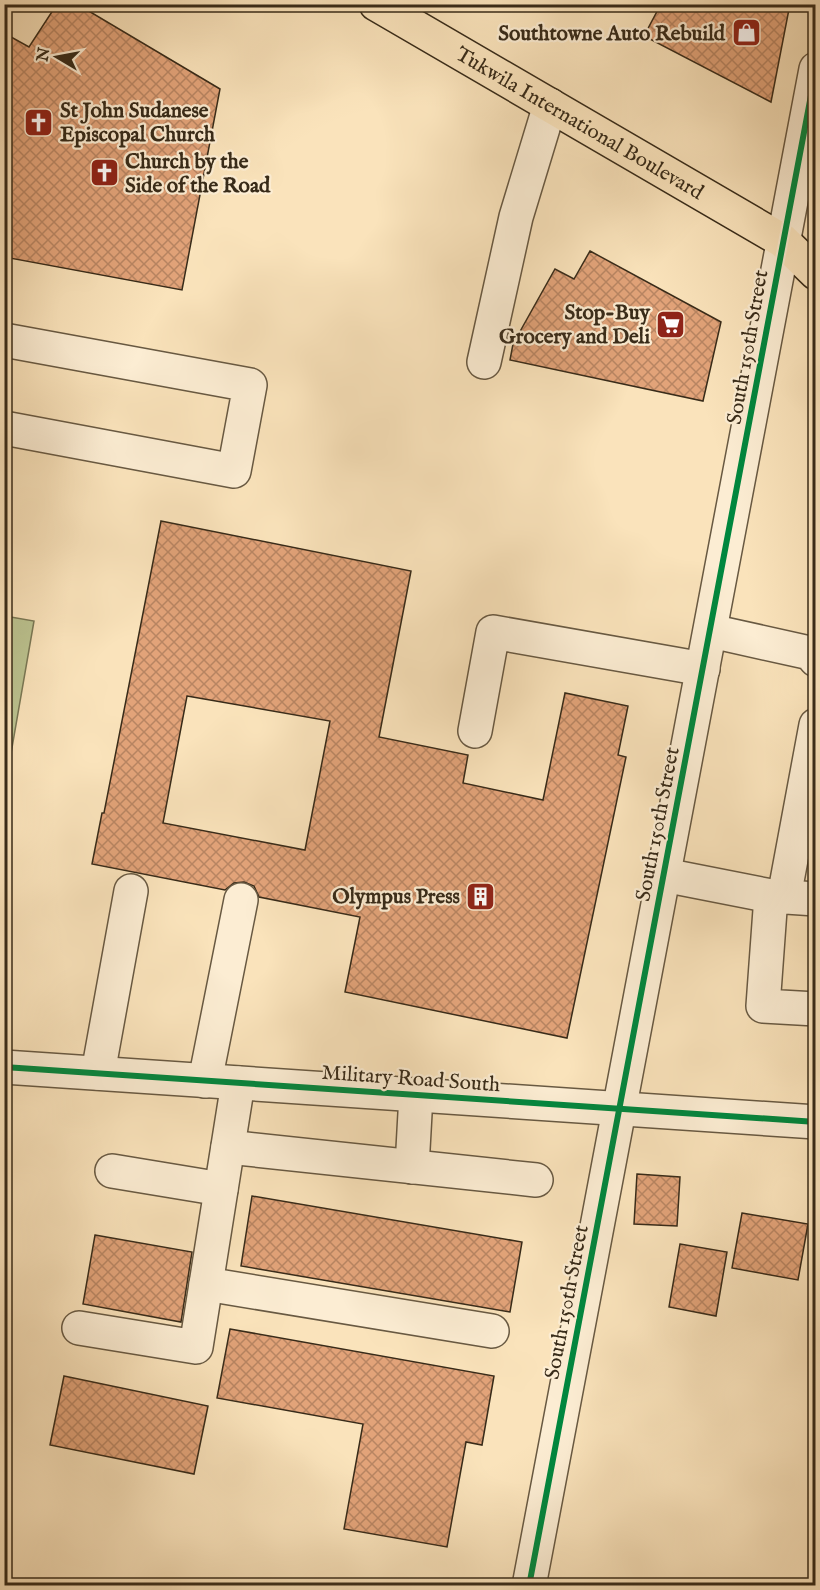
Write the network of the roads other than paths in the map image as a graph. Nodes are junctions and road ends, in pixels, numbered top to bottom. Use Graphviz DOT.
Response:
graph roads {
  1 [pos="376,4"];
  2 [pos="816,69"];
  3 [pos="550,105"];
  4 [pos="783,241"];
  5 [pos="816,246"];
  6 [pos="816,273"];
  7 [pos="4,340"];
  8 [pos="484,362"];
  9 [pos="4,428"];
  10 [pos="711,630"];
  11 [pos="816,660"];
  12 [pos="703,669"];
  13 [pos="816,726"];
  14 [pos="476,731"];
  15 [pos="664,875"];
  16 [pos="131,891"];
  17 [pos="790,897"];
  18 [pos="241,900"];
  19 [pos="816,1009"];
  20 [pos="4,1067"];
  21 [pos="99,1073"];
  22 [pos="205,1081"];
  23 [pos="238,1083"];
  24 [pos="416,1095"];
  25 [pos="620,1108"];
  26 [pos="816,1122"];
  27 [pos="228,1147"];
  28 [pos="412,1167"];
  29 [pos="112,1171"];
  30 [pos="536,1180"];
  31 [pos="221,1188"];
  32 [pos="206,1284"];
  33 [pos="79,1328"];
  34 [pos="492,1331"];
  35 [pos="529,1586"];
  1 -- 3 [label="main road, Tukwila International Boulevard"];
  2 -- 4 [label="street, South 150th Street"];
  3 -- 4 [label="main road, Tukwila International Boulevard"];
  3 -- 8 [label="street"];
  4 -- 5 [label="main road, Tukwila International Boulevard"];
  4 -- 6 [label="main road, Tukwila International Boulevard"];
  4 -- 10 [label="street, South 150th Street"];
  7 -- 9 [label="street"];
  10 -- 11 [label="street"];
  10 -- 12 [label="street, South 150th Street"];
  12 -- 14 [label="street"];
  12 -- 15 [label="street, South 150th Street"];
  13 -- 17 [label="street"];
  15 -- 17 [label="street"];
  15 -- 25 [label="street, South 150th Street"];
  16 -- 21 [label="street"];
  17 -- 19 [label="street"];
  18 -- 22 [label="street"];
  20 -- 21 [label="street, Military Road South"];
  21 -- 22 [label="street, Military Road South"];
  22 -- 23 [label="street, Military Road South"];
  23 -- 24 [label="street, Military Road South"];
  23 -- 27 [label="street"];
  24 -- 25 [label="street, Military Road South"];
  24 -- 28 [label="street"];
  25 -- 26 [label="street, Military Road South"];
  25 -- 35 [label="street, South 150th Street"];
  27 -- 28 [label="street"];
  27 -- 31 [label="street"];
  28 -- 30 [label="street"];
  29 -- 31 [label="street"];
  31 -- 32 [label="street"];
  32 -- 33 [label="street"];
  32 -- 34 [label="street"];
}
